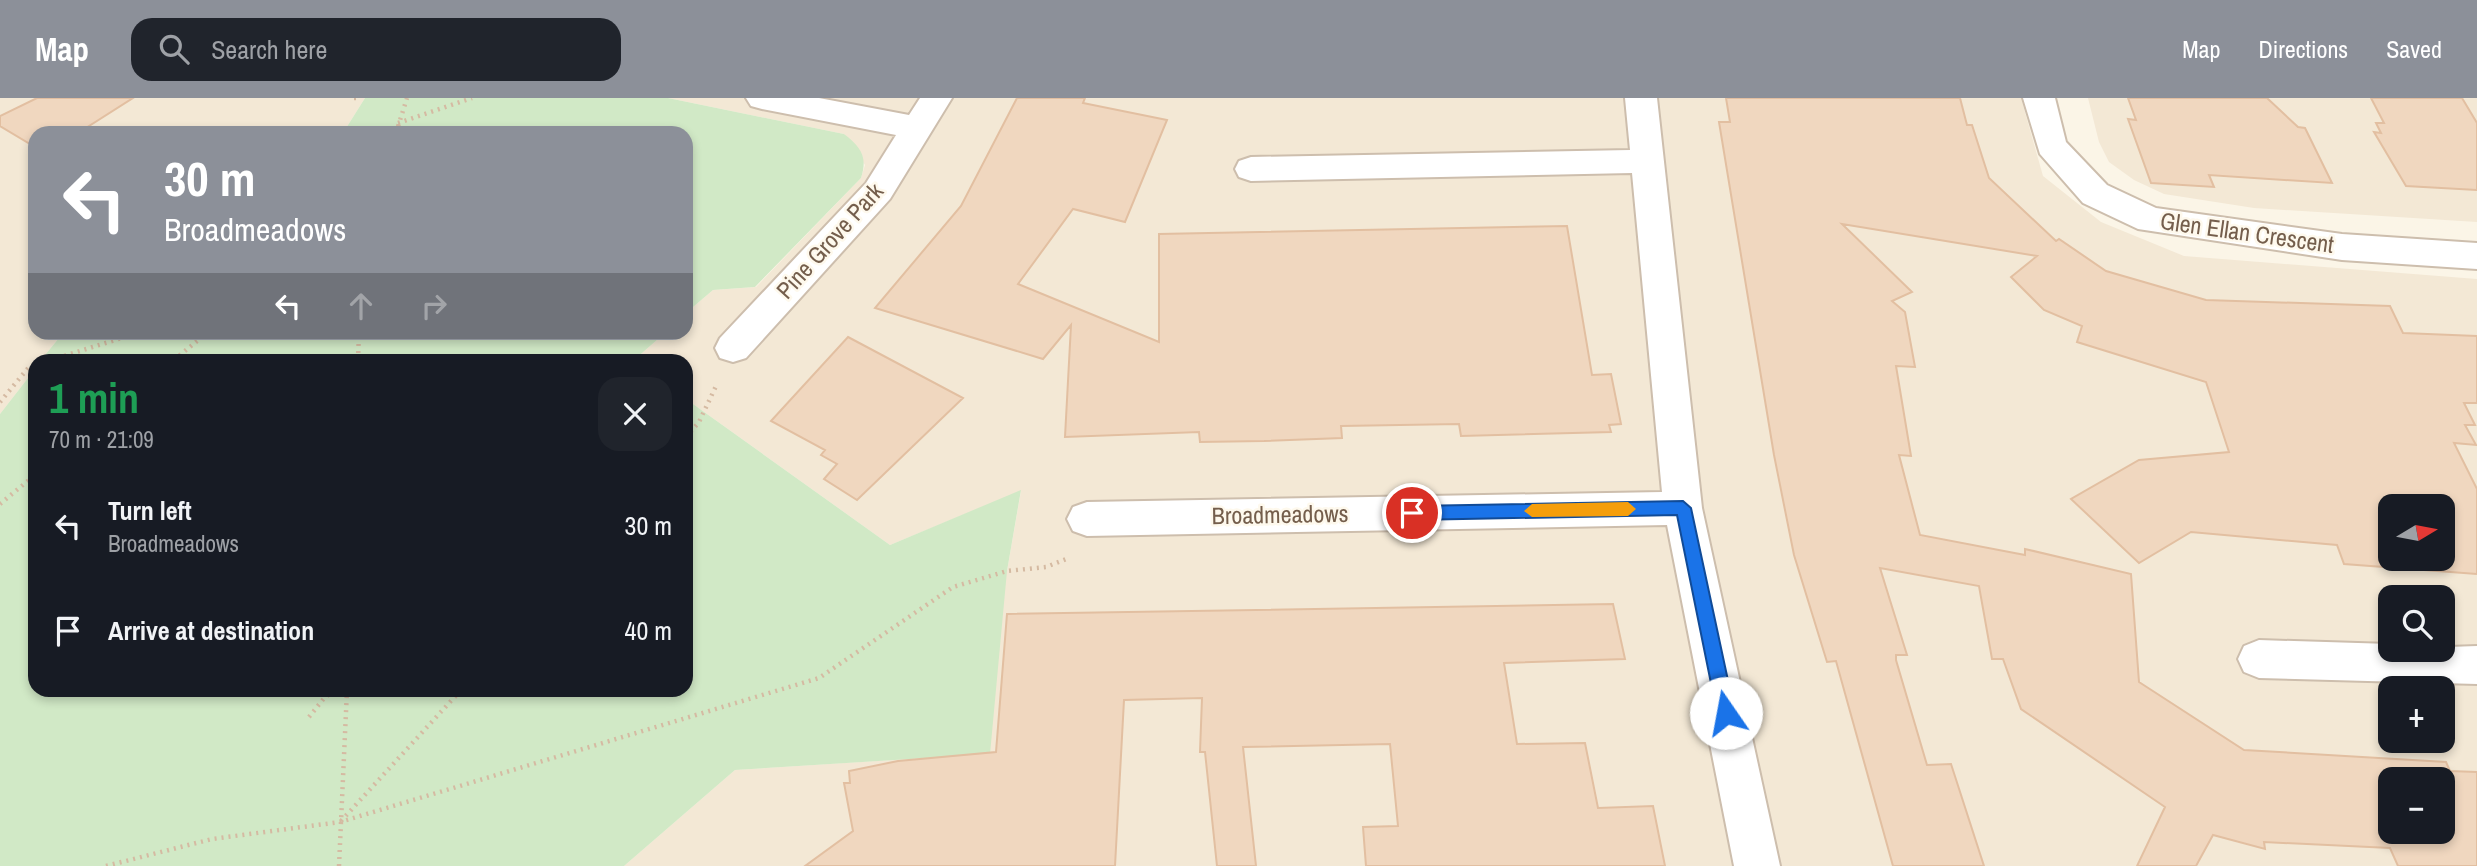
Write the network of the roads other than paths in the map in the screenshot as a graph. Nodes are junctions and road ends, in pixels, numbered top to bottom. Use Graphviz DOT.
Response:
graph roads {
  1 [pos="762,98"];
  2 [pos="936,98"];
  3 [pos="1640,98"];
  4 [pos="2039,98"];
  5 [pos="918,128"];
  6 [pos="1649,161"];
  7 [pos="1251,169"];
  8 [pos="2477,256"];
  9 [pos="733,348"];
  10 [pos="1683,508"];
  11 [pos="1087,519"];
  12 [pos="2259,659"];
  13 [pos="2477,664"];
  14 [pos="1757,866"];
  1 -- 5 [label="street"];
  2 -- 5 [label="street, Pine Grove Park"];
  3 -- 6 [label="street"];
  4 -- 8 [label="street, Glen Ellan Crescent"];
  5 -- 9 [label="street, Pine Grove Park"];
  6 -- 7 [label="street"];
  6 -- 10 [label="street"];
  10 -- 11 [label="street, Broadmeadows"];
  10 -- 14 [label="street"];
  12 -- 13 [label="street"];
}
